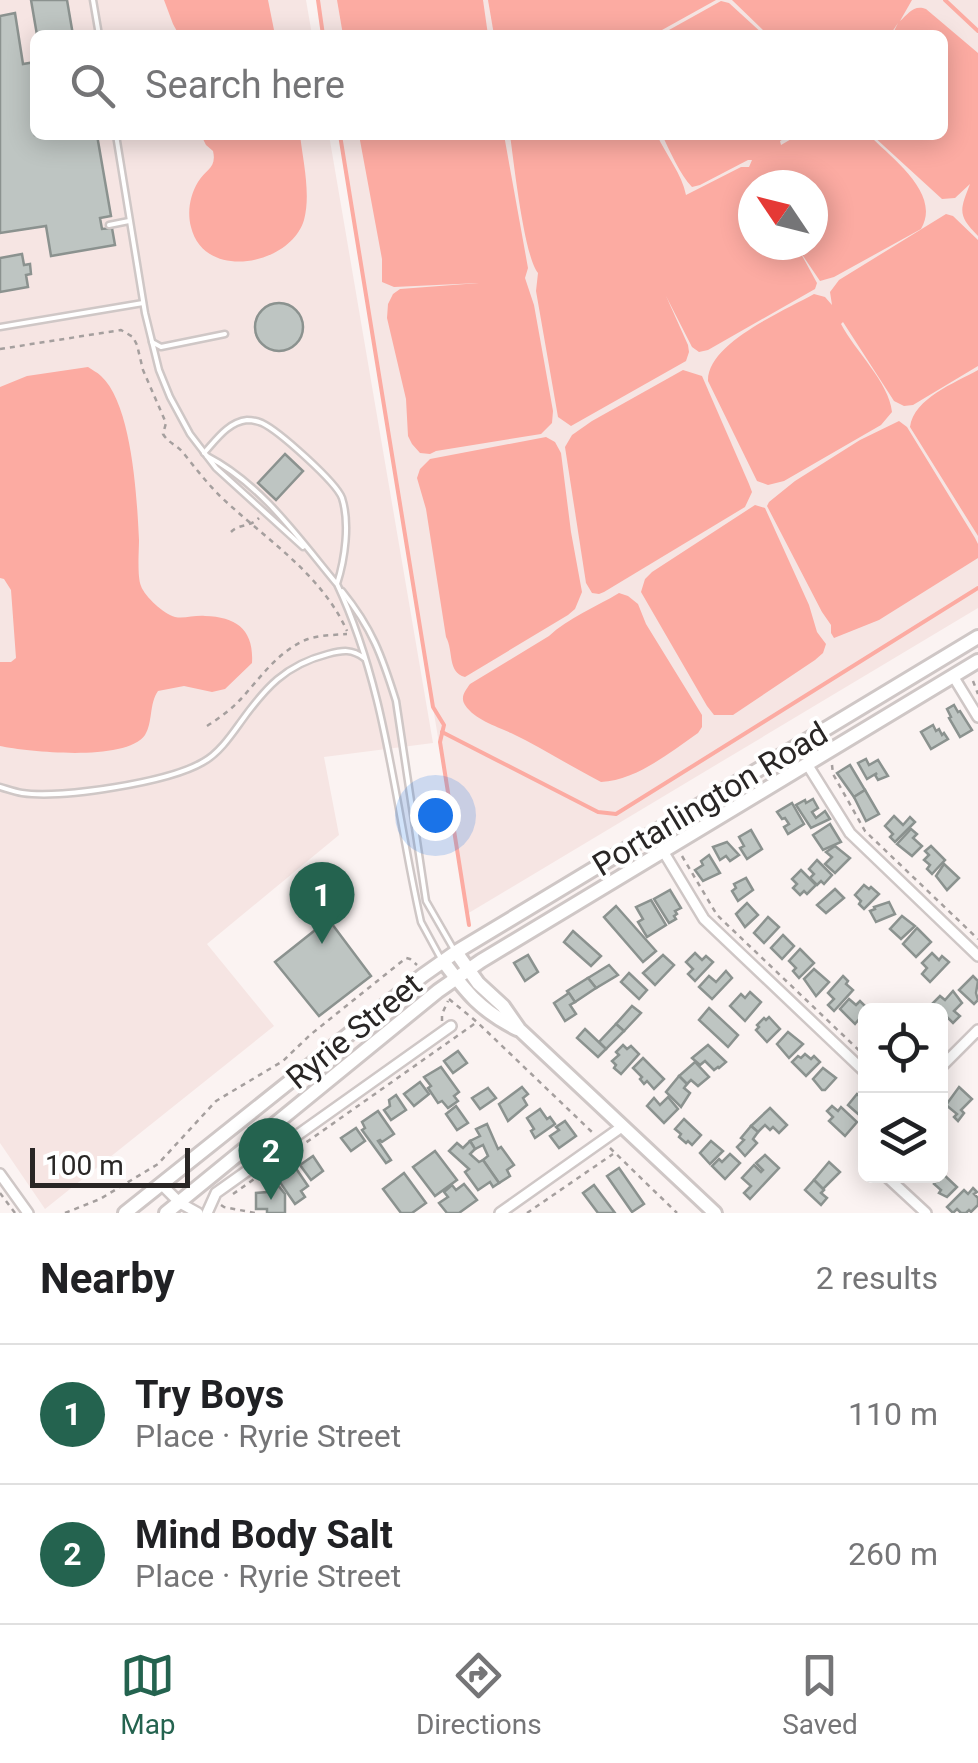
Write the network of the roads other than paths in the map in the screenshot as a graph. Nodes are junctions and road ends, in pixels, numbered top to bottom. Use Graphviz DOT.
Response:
graph roads {
  1 [pos="93,0"];
  2 [pos="98,30"];
  3 [pos="116,140"];
  4 [pos="131,221"];
  5 [pos="109,225"];
  6 [pos="144,303"];
  7 [pos="2,328"];
  8 [pos="225,334"];
  9 [pos="152,342"];
  10 [pos="205,455"];
  11 [pos="314,557"];
  12 [pos="337,584"];
  13 [pos="978,637"];
  14 [pos="368,661"];
  15 [pos="978,661"];
  16 [pos="952,676"];
  17 [pos="978,717"];
  18 [pos="808,764"];
  19 [pos="0,788"];
  20 [pos="663,851"];
  21 [pos="456,952"];
  22 [pos="978,956"];
  23 [pos="442,961"];
  24 [pos="468,969"];
  25 [pos="456,978"];
  26 [pos="447,1029"];
  27 [pos="519,1029"];
  28 [pos="978,1030"];
  29 [pos="948,1060"];
  30 [pos="858,1064"];
  31 [pos="623,1126"];
  32 [pos="272,1128"];
  33 [pos="264,1158"];
  34 [pos="1,1178"];
  35 [pos="894,1183"];
  36 [pos="162,1185"];
  37 [pos="180,1203"];
  38 [pos="28,1213"];
  39 [pos="125,1213"];
  40 [pos="166,1213"];
  41 [pos="198,1213"];
  42 [pos="207,1213"];
  43 [pos="500,1213"];
  44 [pos="715,1213"];
  45 [pos="926,1213"];
  1 -- 2 [label="lane"];
  3 -- 4 [label="lane"];
  4 -- 5 [label="lane"];
  4 -- 6 [label="lane"];
  6 -- 7 [label="lane"];
  6 -- 9 [label="lane"];
  8 -- 9 [label="lane"];
  9 -- 10 [label="lane"];
  10 -- 11 [label="lane"];
  10 -- 11 [label="lane"];
  10 -- 12 [label="lane"];
  11 -- 12 [label="lane"];
  12 -- 14 [label="lane"];
  12 -- 21 [label="lane"];
  13 -- 21 [label="main road, Portarlington Road"];
  14 -- 19 [label="lane"];
  14 -- 23 [label="lane"];
  15 -- 16 [label="main road, Portarlington Road"];
  16 -- 17 [label="street"];
  16 -- 18 [label="main road, Portarlington Road"];
  18 -- 20 [label="main road, Portarlington Road"];
  18 -- 22 [label="street"];
  20 -- 24 [label="main road, Portarlington Road"];
  20 -- 30 [label="street"];
  21 -- 23 [label="main road, Portarlington Road"];
  21 -- 24 [label="main road"];
  23 -- 25 [label="main road"];
  23 -- 36 [label="main road, Ryrie Street"];
  24 -- 25 [label="main road, Portarlington Road"];
  24 -- 27 [label="main road"];
  25 -- 27 [label="main road"];
  25 -- 32 [label="main road, Ryrie Street"];
  26 -- 33 [label="street, Ryrie Street"];
  27 -- 31 [label="main road"];
  28 -- 29 [label="street"];
  31 -- 43 [label="street"];
  31 -- 44 [label="main road"];
  32 -- 33 [label="lane"];
  32 -- 37 [label="main road, Ryrie Street"];
  33 -- 42 [label="street, Ryrie Street"];
  34 -- 38 [label="street"];
  35 -- 45 [label="street"];
  36 -- 37 [label="street"];
  36 -- 39 [label="main road, Ryrie Street"];
  37 -- 40 [label="main road, Ryrie Street"];
  37 -- 41 [label="street"];
}
